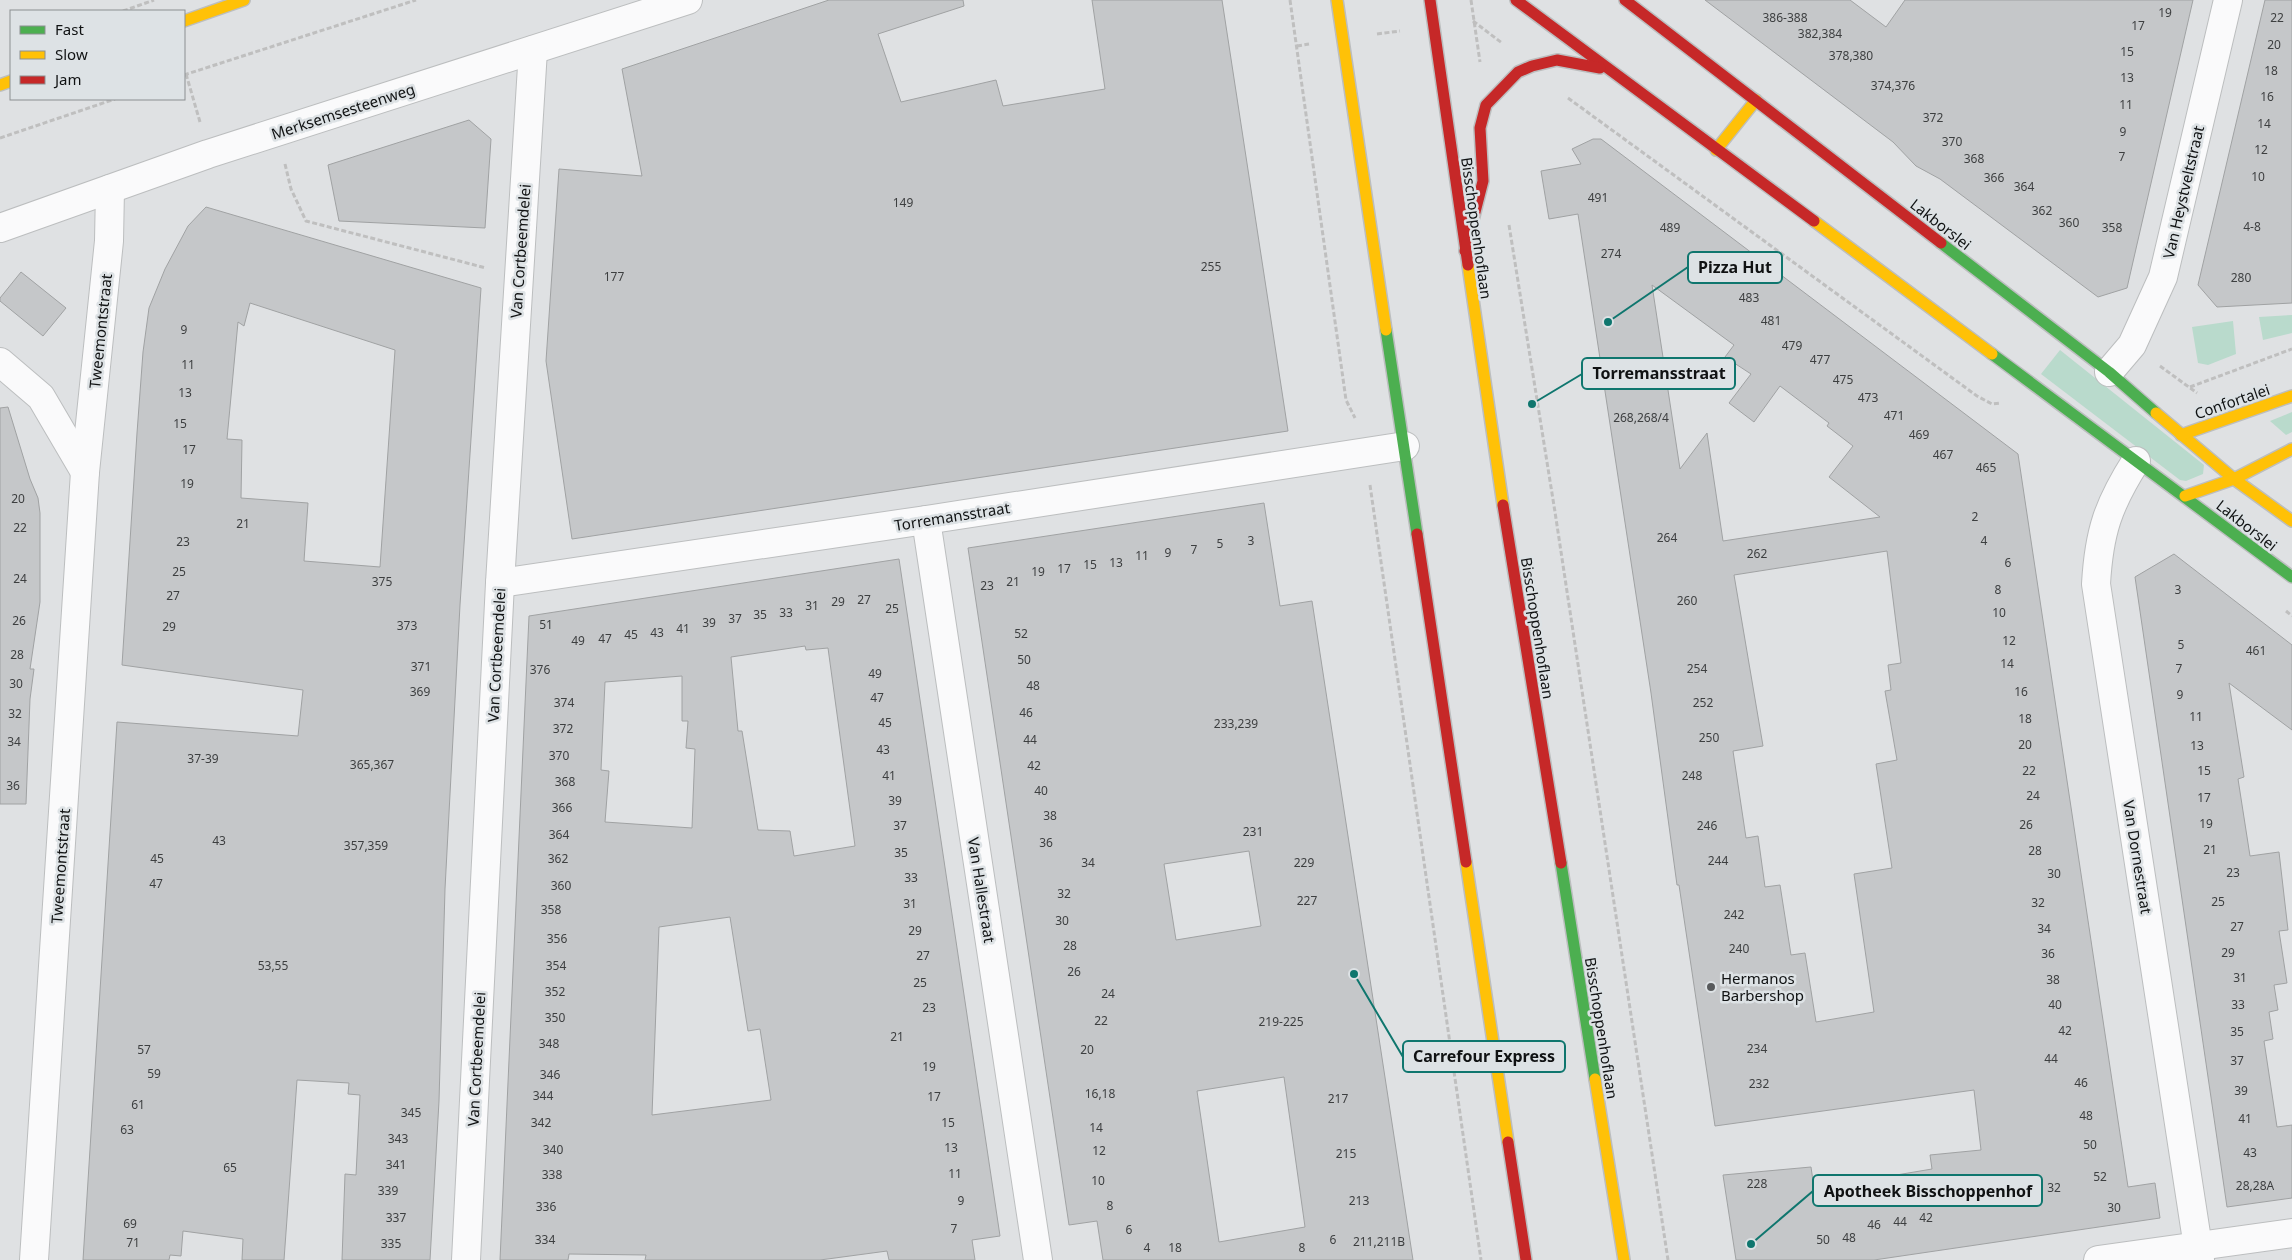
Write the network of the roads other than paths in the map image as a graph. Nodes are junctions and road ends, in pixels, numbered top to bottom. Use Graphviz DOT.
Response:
graph roads {
  1 [pos="244,0"];
  2 [pos="688,0"];
  3 [pos="1338,0"];
  4 [pos="1430,0"];
  5 [pos="1516,0"];
  6 [pos="1625,0"];
  7 [pos="2228,0"];
  8 [pos="185,21"];
  9 [pos="533,50"];
  10 [pos="1606,69"];
  11 [pos="1756,100"];
  12 [pos="1716,150"];
  13 [pos="110,189"];
  14 [pos="0,228"];
  15 [pos="1464,252"];
  16 [pos="0,362"];
  17 [pos="2109,372"];
  18 [pos="2292,396"];
  19 [pos="2181,435"];
  20 [pos="1405,446"];
  21 [pos="2292,449"];
  22 [pos="2136,461"];
  23 [pos="86,472"];
  24 [pos="2234,478"];
  25 [pos="2185,496"];
  26 [pos="926,520"];
  27 [pos="2292,521"];
  28 [pos="2292,577"];
  29 [pos="500,583"];
  30 [pos="2292,1233"];
  31 [pos="2199,1253"];
  32 [pos="34,1260"];
  33 [pos="466,1260"];
  34 [pos="1038,1260"];
  35 [pos="1526,1260"];
  36 [pos="1624,1260"];
  37 [pos="2098,1260"];
  1 -- 8 [label="main road"];
  2 -- 9 [label="street, Merksemsesteenweg"];
  3 -- 20 [label="main road"];
  4 -- 15 [label="main road, Bisschoppenhoflaan"];
  5 -- 10 [label="main road, Lakborslei"];
  6 -- 11 [label="main road, Lakborslei"];
  7 -- 17 [label="street, Van Heystveltstraat"];
  9 -- 13 [label="street, Merksemsesteenweg"];
  9 -- 29 [label="street, Van Cortbeemdelei"];
  10 -- 12 [label="main road, Lakborslei"];
  10 -- 15 [label="main road, Lakborslei"];
  11 -- 12 [label="main road"];
  11 -- 17 [label="main road, Lakborslei"];
  12 -- 22 [label="main road, Lakborslei"];
  13 -- 14 [label="street, Merksemsesteenweg"];
  13 -- 23 [label="street, Tweemontstraat"];
  15 -- 36 [label="main road, Bisschoppenhoflaan"];
  16 -- 23 [label="street"];
  17 -- 19 [label="main road, Lakborslei"];
  18 -- 19 [label="main road, Confortalei"];
  19 -- 24 [label="main road, Lakborslei"];
  20 -- 26 [label="street, Torremansstraat"];
  20 -- 35 [label="main road"];
  21 -- 24 [label="main road"];
  22 -- 25 [label="main road, Lakborslei"];
  22 -- 31 [label="street, Van Dornestraat"];
  23 -- 32 [label="street, Tweemontstraat"];
  24 -- 25 [label="main road, Lakborslei"];
  24 -- 27 [label="main road, Lakborslei"];
  25 -- 28 [label="main road, Lakborslei"];
  26 -- 29 [label="street, Torremansstraat"];
  26 -- 34 [label="street, Van Hallestraat"];
  29 -- 33 [label="street, Van Cortbeemdelei"];
  30 -- 31 [label="street"];
  31 -- 37 [label="street"];
}
